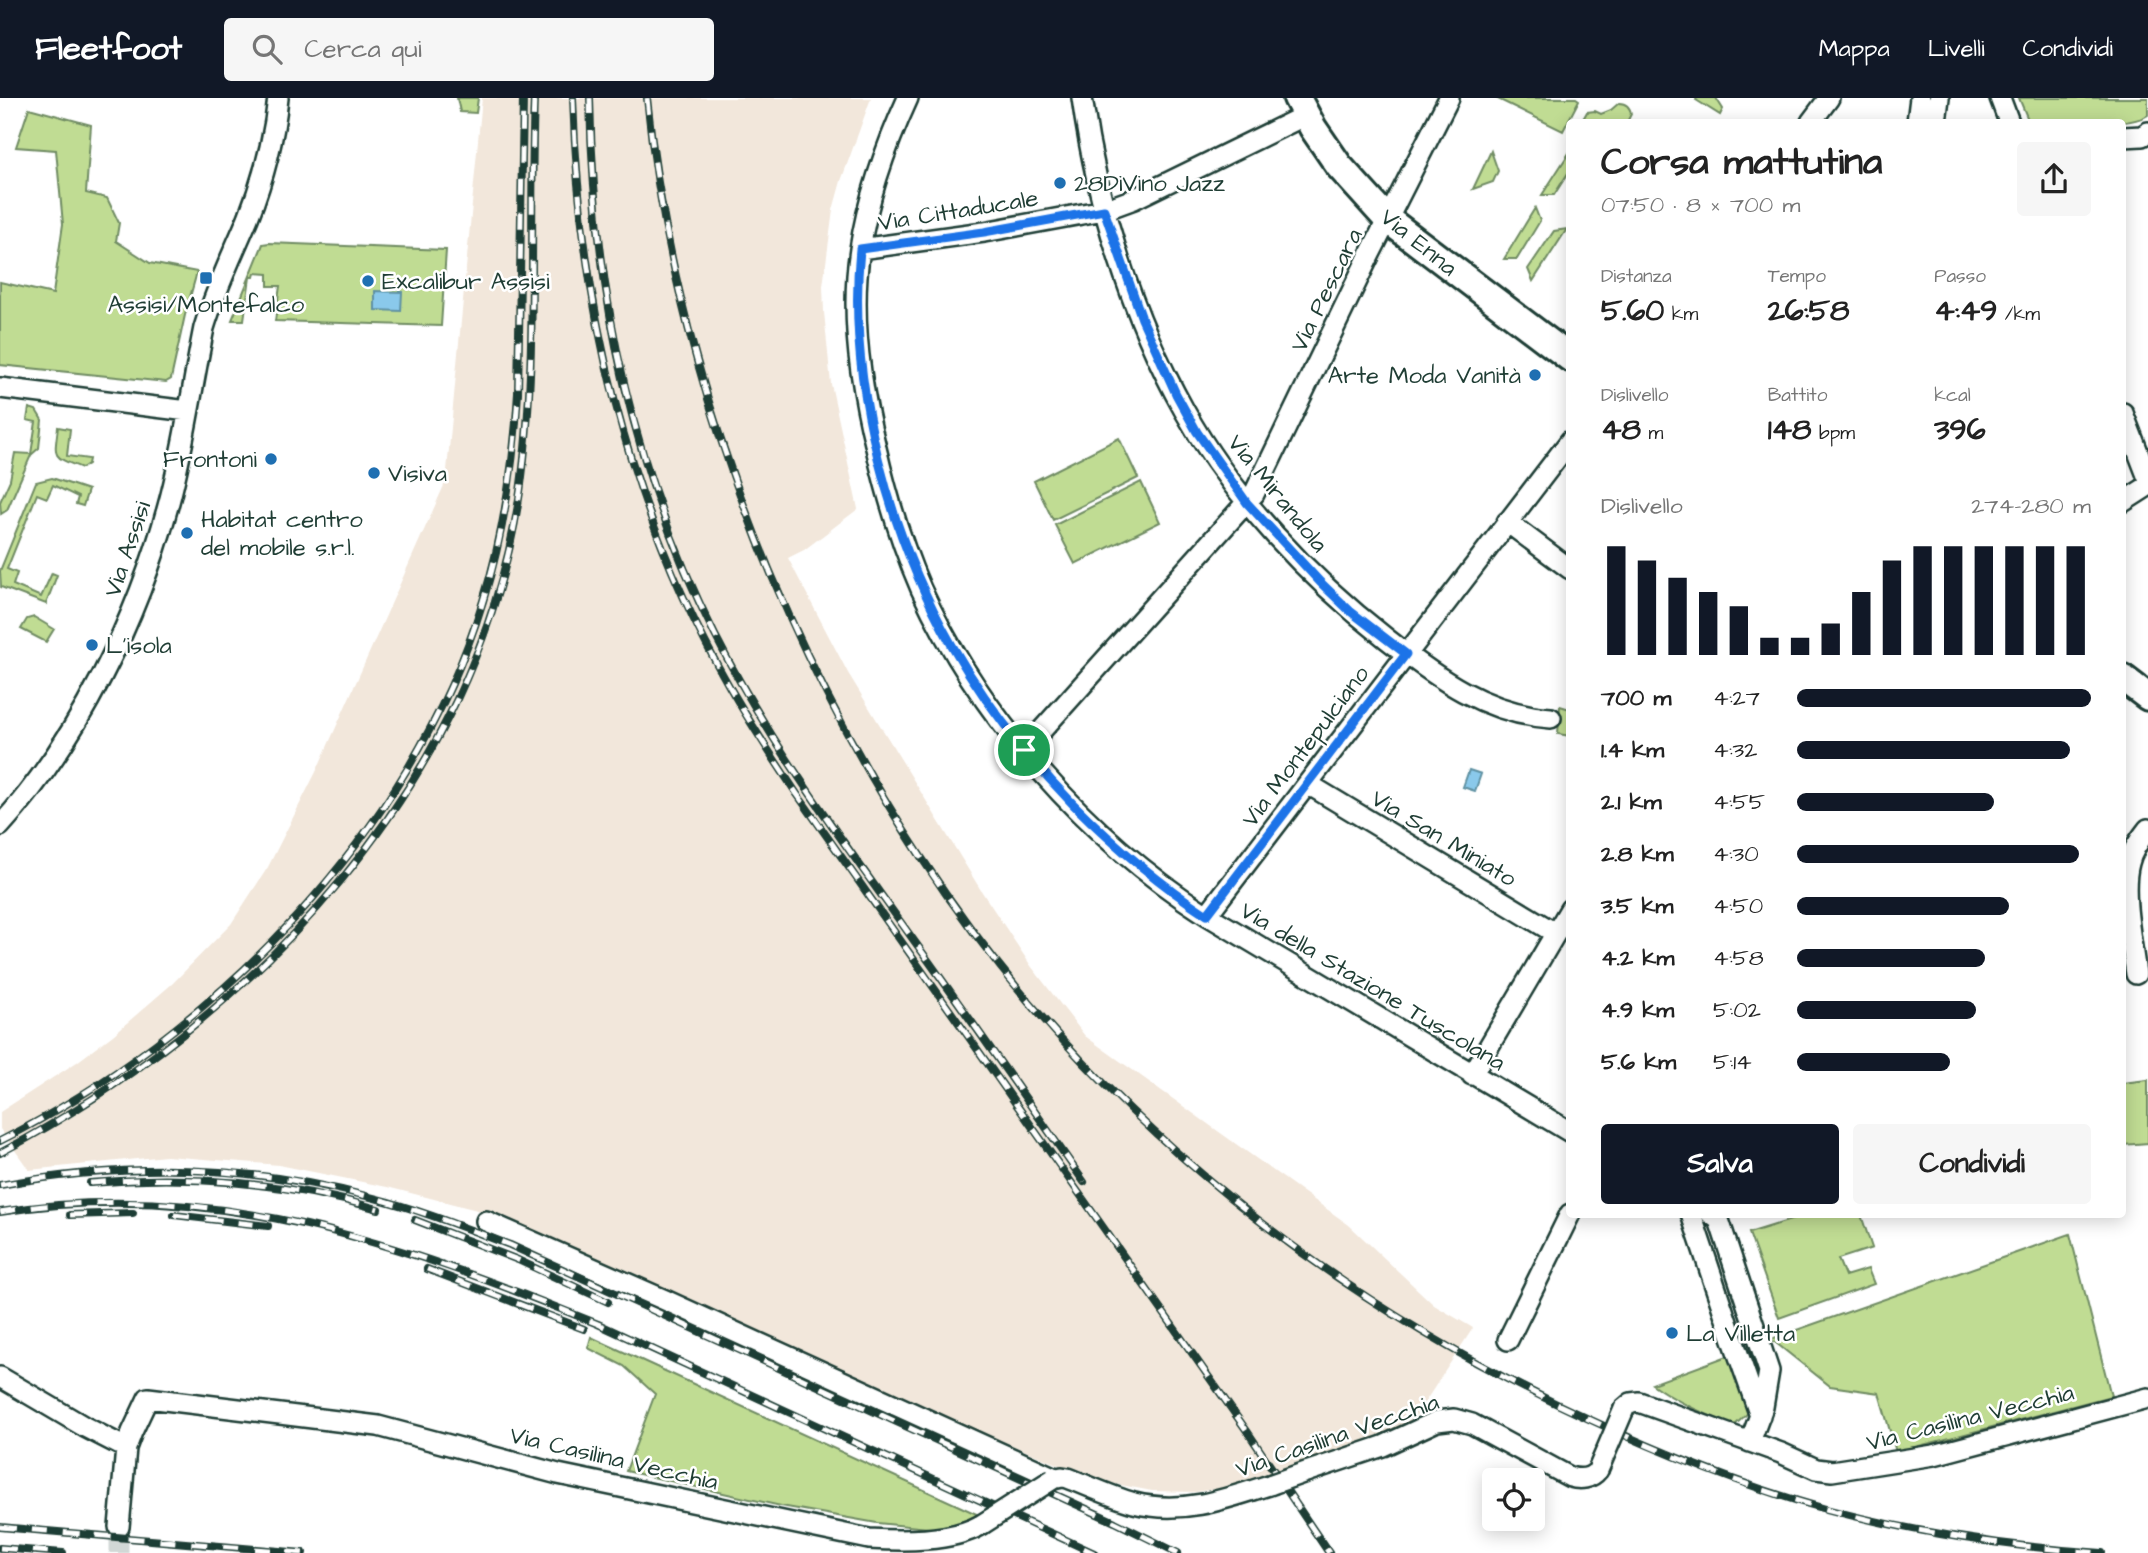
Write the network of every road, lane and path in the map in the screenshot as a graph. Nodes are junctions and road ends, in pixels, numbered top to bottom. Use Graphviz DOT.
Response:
graph roads {
  1 [pos="278,98"];
  2 [pos="908,98"];
  3 [pos="1082,98"];
  4 [pos="1449,98"];
  5 [pos="1829,98"];
  6 [pos="1920,98"];
  7 [pos="1939,98"];
  8 [pos="2000,98"];
  9 [pos="1301,107"];
  10 [pos="1813,119"];
  11 [pos="1917,119"];
  12 [pos="1936,119"];
  13 [pos="2008,119"];
  14 [pos="1104,210"];
  15 [pos="1387,219"];
  16 [pos="860,249"];
  17 [pos="1566,355"];
  18 [pos="0,388"];
  19 [pos="188,411"];
  20 [pos="2126,421"];
  21 [pos="1566,446"];
  22 [pos="2148,478"];
  23 [pos="2148,486"];
  24 [pos="2126,500"];
  25 [pos="1247,503"];
  26 [pos="1507,522"];
  27 [pos="1566,566"];
  28 [pos="1406,654"];
  29 [pos="2126,680"];
  30 [pos="2148,697"];
  31 [pos="1551,718"];
  32 [pos="1024,750"];
  33 [pos="1308,784"];
  34 [pos="0,826"];
  35 [pos="2148,829"];
  36 [pos="1207,915"];
  37 [pos="1566,915"];
  38 [pos="1555,933"];
  39 [pos="2135,974"];
  40 [pos="1472,1075"];
  41 [pos="1566,1130"];
  42 [pos="1568,1218"];
  43 [pos="1692,1218"];
  44 [pos="1723,1218"];
  45 [pos="486,1221"];
  46 [pos="1508,1340"];
  47 [pos="0,1377"];
  48 [pos="2148,1398"];
  49 [pos="1760,1416"];
  50 [pos="1750,1442"];
  51 [pos="126,1448"];
  52 [pos="1054,1479"];
  53 [pos="119,1527"];
  1 -- 19 [label="street, Via Assisi"];
  2 -- 16 [label="street, Via della Stazione Tuscolana"];
  3 -- 14 [label="street, Via Mirandola"];
  4 -- 15 [label="street, Via Pescara"];
  5 -- 10 [label="street"];
  6 -- 11 [label="street"];
  7 -- 12 [label="street"];
  8 -- 13 [label="street"];
  9 -- 14 [label="street, Via Cittaducale"];
  9 -- 15 [label="main road, Via Enna"];
  14 -- 16 [label="street, Via Cittaducale"];
  14 -- 25 [label="street, Via Mirandola"];
  15 -- 17 [label="main road, Via Enna"];
  15 -- 25 [label="street, Via Pescara"];
  16 -- 32 [label="street, Via della Stazione Tuscolana"];
  18 -- 19 [label="street"];
  19 -- 34 [label="street, Via Assisi"];
  20 -- 22 [label="street"];
  21 -- 26 [label="street, Via Montepulciano"];
  23 -- 24 [label="street"];
  25 -- 28 [label="street, Via Mirandola"];
  25 -- 32 [label="street, Via Pescara"];
  26 -- 27 [label="street"];
  26 -- 28 [label="street, Via Montepulciano"];
  28 -- 31 [label="street, Via Mirandola"];
  28 -- 33 [label="street, Via Montepulciano"];
  29 -- 30 [label="main road"];
  32 -- 36 [label="street, Via della Stazione Tuscolana"];
  33 -- 36 [label="street, Via Montepulciano"];
  33 -- 38 [label="street, Via San Miniato"];
  35 -- 39 [label="street"];
  36 -- 40 [label="street, Via della Stazione Tuscolana"];
  37 -- 38 [label="street"];
  38 -- 40 [label="street"];
  40 -- 41 [label="street, Via della Stazione Tuscolana"];
  42 -- 46 [label="street"];
  43 -- 49 [label="street"];
  44 -- 49 [label="street"];
  45 -- 52 [label="street, Via Casilina Vecchia"];
  47 -- 51 [label="street"];
  48 -- 50 [label="street, Via Casilina Vecchia"];
  49 -- 50 [label="street"];
  50 -- 52 [label="street, Via Casilina Vecchia, bridge"];
  51 -- 52 [label="street, Via Casilina Vecchia, bridge"];
  51 -- 53 [label="street"];
}
